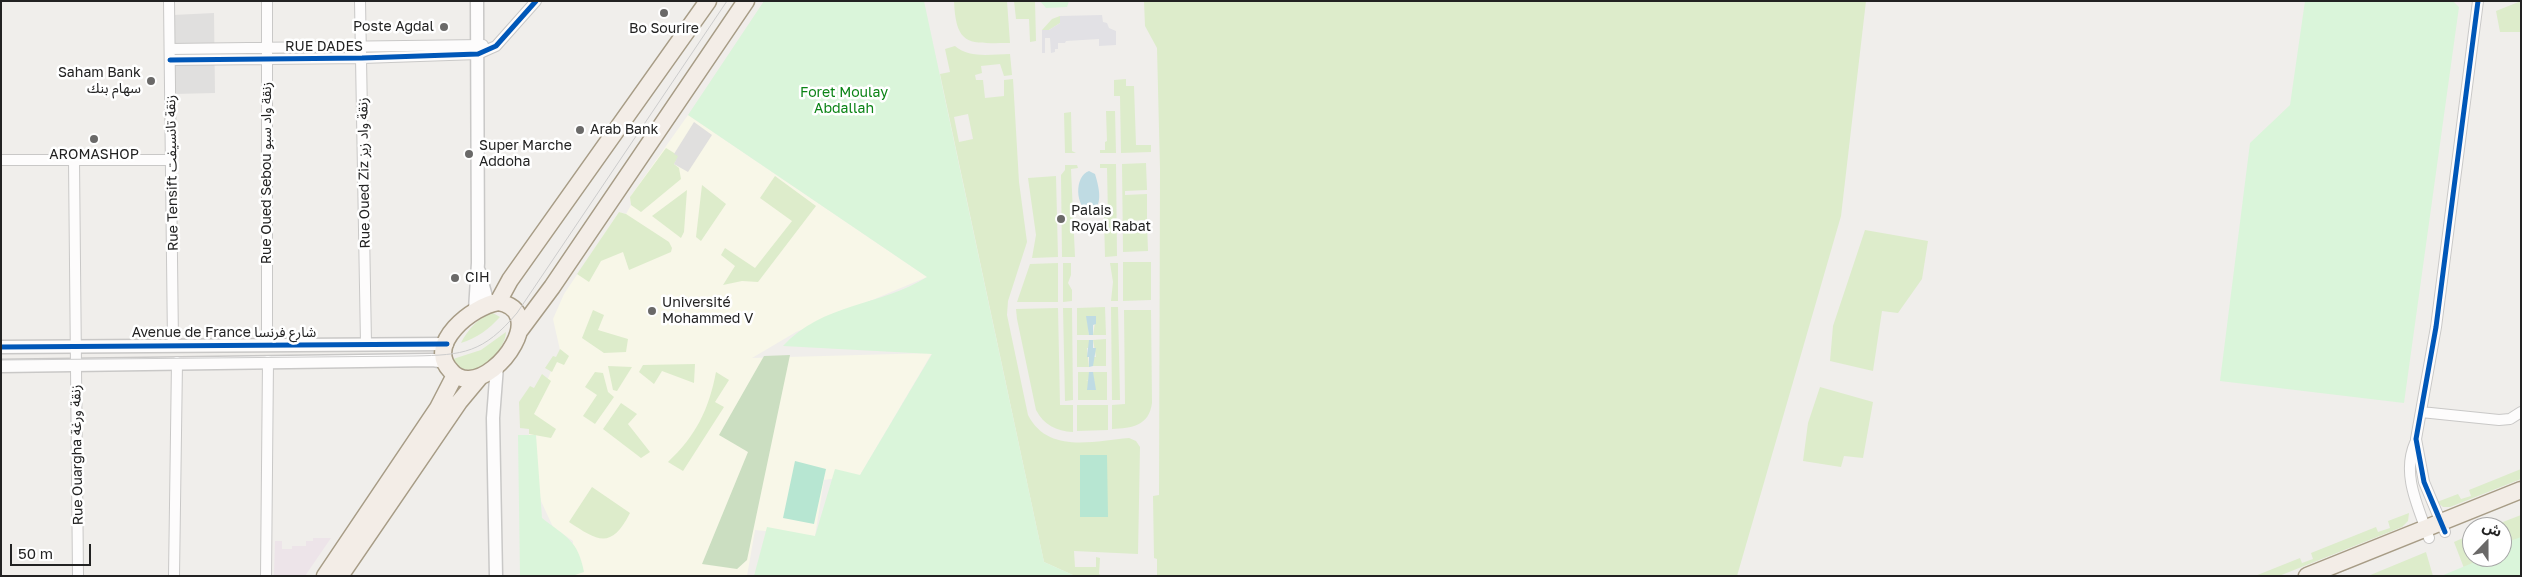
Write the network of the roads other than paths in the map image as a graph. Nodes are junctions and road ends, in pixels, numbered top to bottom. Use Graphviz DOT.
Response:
graph roads {
  1 [pos="169,1"];
  2 [pos="266,1"];
  3 [pos="360,1"];
  4 [pos="477,1"];
  5 [pos="536,1"];
  6 [pos="708,1"];
  7 [pos="746,1"];
  8 [pos="2478,1"];
  9 [pos="361,47"];
  10 [pos="170,48"];
  11 [pos="478,49"];
  12 [pos="266,53"];
  13 [pos="362,58"];
  14 [pos="170,60"];
  15 [pos="1,160"];
  16 [pos="74,160"];
  17 [pos="171,160"];
  18 [pos="487,305"];
  19 [pos="520,330"];
  20 [pos="173,344"];
  21 [pos="266,344"];
  22 [pos="366,344"];
  23 [pos="447,344"];
  24 [pos="76,345"];
  25 [pos="1,347"];
  26 [pos="268,361"];
  27 [pos="176,362"];
  28 [pos="445,362"];
  29 [pos="75,364"];
  30 [pos="1,366"];
  31 [pos="487,373"];
  32 [pos="456,375"];
  33 [pos="2421,412"];
  34 [pos="2521,412"];
  35 [pos="2416,440"];
  36 [pos="2521,490"];
  37 [pos="2521,501"];
  38 [pos="2443,527"];
  39 [pos="2427,533"];
  40 [pos="78,576"];
  41 [pos="174,576"];
  42 [pos="266,576"];
  43 [pos="325,576"];
  44 [pos="340,576"];
  45 [pos="496,576"];
  46 [pos="2307,576"];
  47 [pos="2335,576"];
  1 -- 10 [label="street, Rue Tensift زنقة تانسيفت"];
  2 -- 12 [label="street, Rue Oued Sebou زنقة واد سبو"];
  3 -- 9 [label="street, Rue Oued Ziz زنقة واد زيز"];
  4 -- 11 [label="street"];
  5 -- 11 [label="street"];
  6 -- 18 [label="main road"];
  7 -- 19 [label="main road"];
  8 -- 33 [label="street"];
  9 -- 11 [label="street, RUE DADES"];
  9 -- 12 [label="street, RUE DADES"];
  9 -- 13 [label="street, Rue Oued Ziz زنقة واد زيز"];
  10 -- 12 [label="street, RUE DADES"];
  10 -- 14 [label="street, Rue Tensift زنقة تانسيفت"];
  11 -- 13 [label="street, RUE DADES"];
  11 -- 18 [label="street"];
  12 -- 13 [label="street, RUE DADES"];
  12 -- 14 [label="street, RUE DADES"];
  12 -- 21 [label="street, Rue Oued Sebou زنقة واد سبو"];
  13 -- 22 [label="street, Rue Oued Ziz زنقة واد زيز"];
  14 -- 17 [label="street, Rue Tensift زنقة تانسيفت"];
  15 -- 16 [label="street"];
  16 -- 17 [label="street"];
  16 -- 24 [label="street"];
  17 -- 20 [label="street, Rue Tensift زنقة تانسيفت"];
  18 -- 19 [label="main road"];
  18 -- 23 [label="main road"];
  19 -- 31 [label="main road"];
  20 -- 21 [label="street, Avenue de France شارع فرنسا"];
  20 -- 24 [label="street, Avenue de France شارع فرنسا"];
  21 -- 22 [label="street, Avenue de France شارع فرنسا"];
  22 -- 23 [label="street, Avenue de France شارع فرنسا"];
  23 -- 28 [label="main road"];
  24 -- 25 [label="street, Avenue de France شارع فرنسا"];
  24 -- 29 [label="street, Rue Ouargha زنقة ورغة"];
  26 -- 27 [label="street, Avenue de France شارع فرنسا"];
  26 -- 28 [label="street, Avenue de France شارع فرنسا"];
  26 -- 42 [label="street"];
  27 -- 29 [label="street, Avenue de France شارع فرنسا"];
  27 -- 41 [label="street"];
  28 -- 32 [label="main road"];
  29 -- 30 [label="street, Avenue de France شارع فرنسا"];
  29 -- 40 [label="street, Rue Ouargha زنقة ورغة"];
  31 -- 32 [label="main road"];
  31 -- 44 [label="main road"];
  31 -- 45 [label="street"];
  32 -- 43 [label="main road"];
  33 -- 34 [label="street"];
  33 -- 35 [label="street"];
  35 -- 38 [label="street"];
  35 -- 39 [label="street"];
  36 -- 38 [label="main road"];
  37 -- 38 [label="main road"];
  38 -- 39 [label="main road"];
  39 -- 46 [label="main road"];
  39 -- 47 [label="main road"];
}
